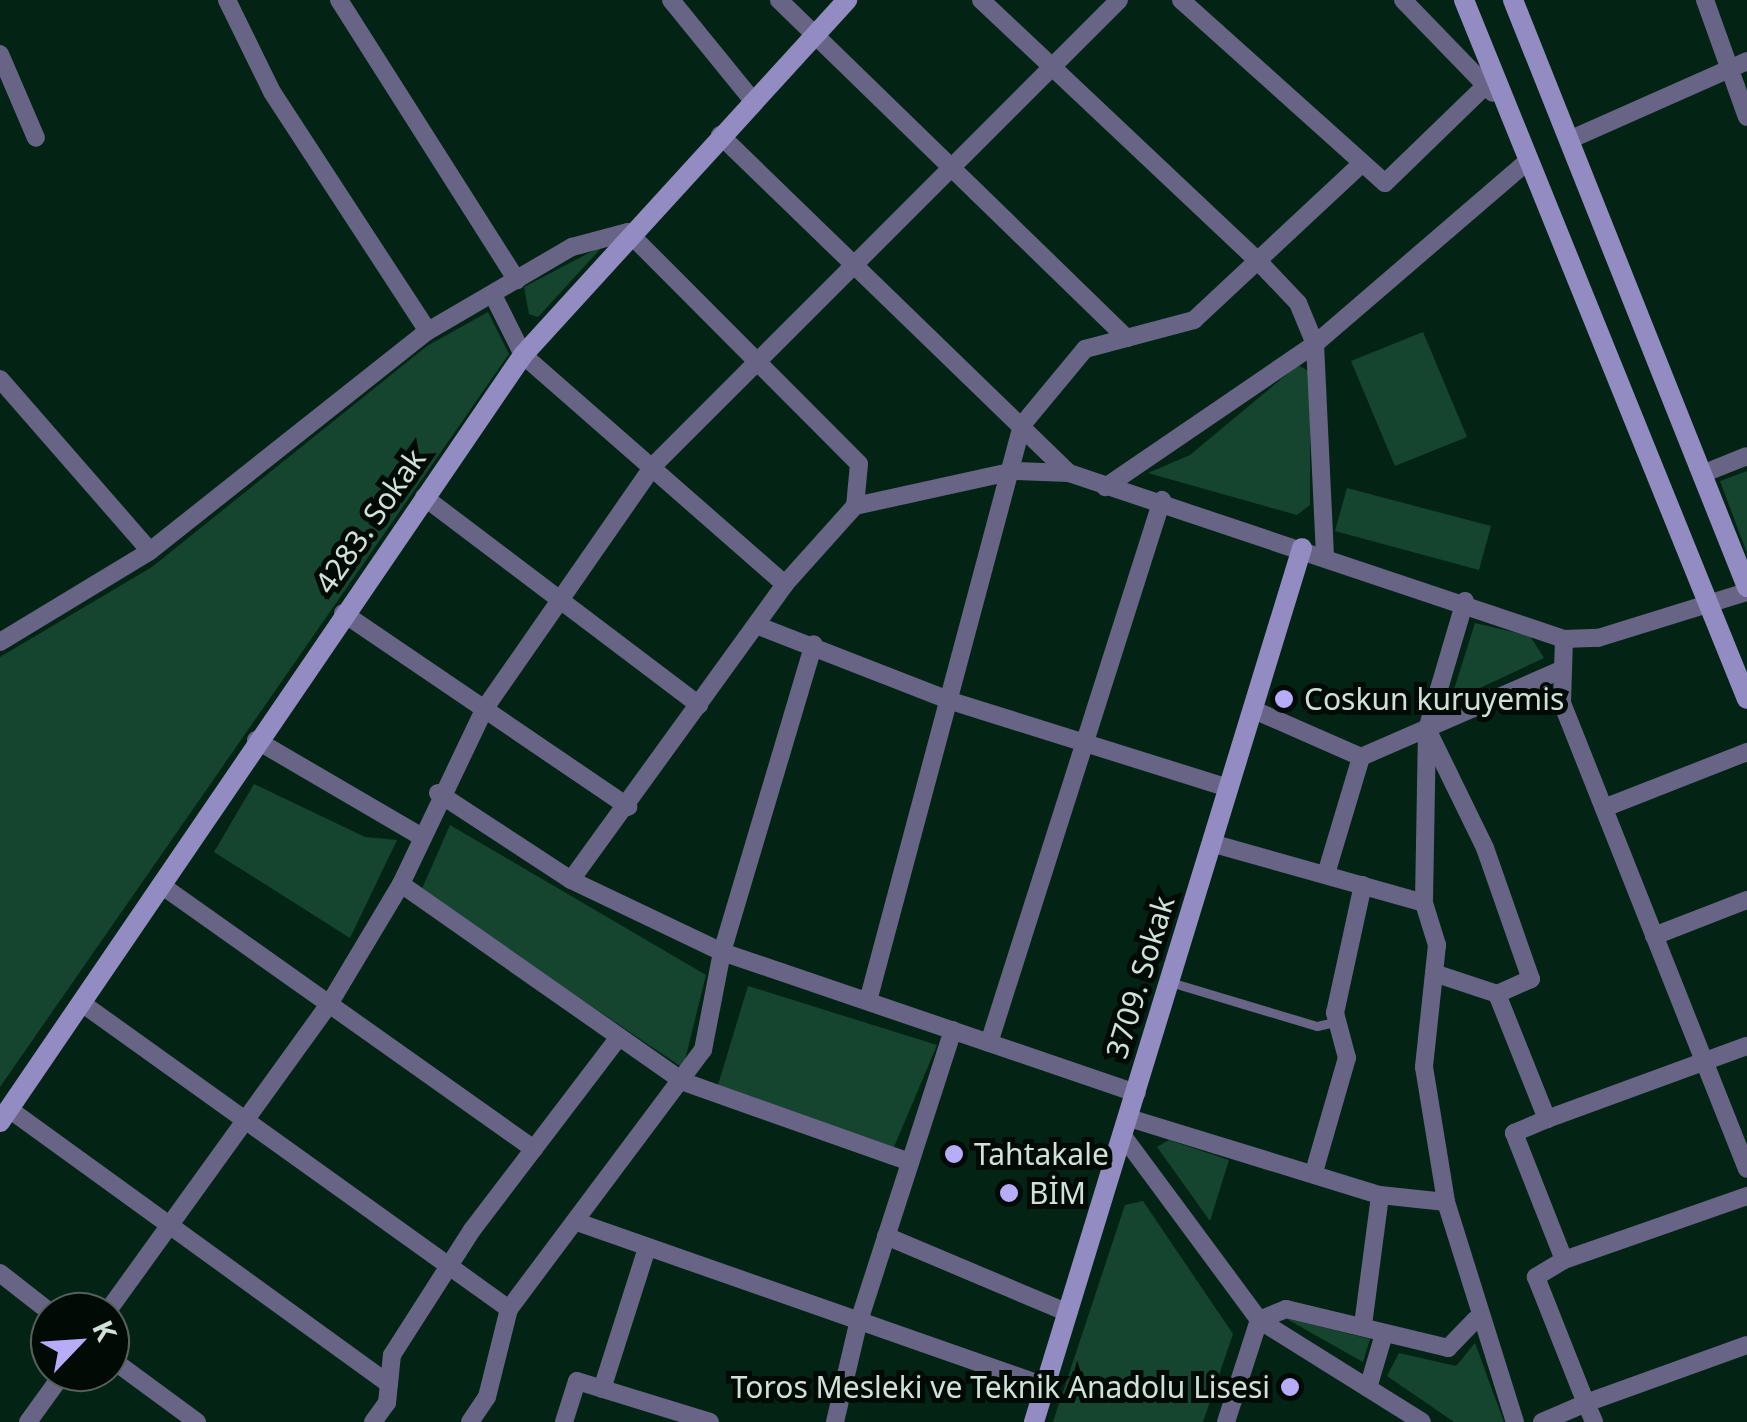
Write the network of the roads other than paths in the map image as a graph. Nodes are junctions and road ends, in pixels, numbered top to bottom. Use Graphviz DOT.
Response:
graph roads {
  1 [pos="227,0"];
  2 [pos="339,0"];
  3 [pos="671,0"];
  4 [pos="779,0"];
  5 [pos="847,0"];
  6 [pos="981,0"];
  7 [pos="1120,0"];
  8 [pos="1180,0"];
  9 [pos="1402,0"];
  10 [pos="1464,0"];
  11 [pos="1513,0"];
  12 [pos="1705,0"];
  13 [pos="812,33"];
  14 [pos="0,54"];
  15 [pos="1747,61"];
  16 [pos="1727,70"];
  17 [pos="1056,72"];
  18 [pos="1486,85"];
  19 [pos="753,101"];
  20 [pos="1510,115"];
  21 [pos="1747,117"];
  22 [pos="720,135"];
  23 [pos="36,138"];
  24 [pos="1569,140"];
  25 [pos="1529,160"];
  26 [pos="1360,165"];
  27 [pos="956,170"];
  28 [pos="628,232"];
  29 [pos="1260,263"];
  30 [pos="860,264"];
  31 [pos="517,280"];
  32 [pos="493,295"];
  33 [pos="428,330"];
  34 [pos="1127,338"];
  35 [pos="1315,344"];
  36 [pos="524,355"];
  37 [pos="757,365"];
  38 [pos="0,379"];
  39 [pos="1022,425"];
  40 [pos="1747,456"];
  41 [pos="653,466"];
  42 [pos="1014,470"];
  43 [pos="1068,473"];
  44 [pos="1702,474"];
  45 [pos="1105,487"];
  46 [pos="424,497"];
  47 [pos="1162,500"];
  48 [pos="855,506"];
  49 [pos="1302,548"];
  50 [pos="150,551"];
  51 [pos="1325,556"];
  52 [pos="784,584"];
  53 [pos="1747,590"];
  54 [pos="558,598"];
  55 [pos="1465,601"];
  56 [pos="1709,604"];
  57 [pos="343,613"];
  58 [pos="756,625"];
  59 [pos="1564,639"];
  60 [pos="0,642"];
  61 [pos="814,644"];
  62 [pos="1560,672"];
  63 [pos="1747,699"];
  64 [pos="951,701"];
  65 [pos="699,705"];
  66 [pos="485,708"];
  67 [pos="1254,710"];
  68 [pos="1427,729"];
  69 [pos="256,740"];
  70 [pos="1086,742"];
  71 [pos="1747,752"];
  72 [pos="1362,757"];
  73 [pos="1226,787"];
  74 [pos="438,794"];
  75 [pos="628,808"];
  76 [pos="1604,808"];
  77 [pos="420,836"];
  78 [pos="1211,843"];
  79 [pos="1326,874"];
  80 [pos="571,880"];
  81 [pos="401,884"];
  82 [pos="161,885"];
  83 [pos="1363,885"];
  84 [pos="1747,900"];
  85 [pos="1424,903"];
  86 [pos="1654,936"];
  87 [pos="722,952"];
  88 [pos="1434,973"];
  89 [pos="1170,982"];
  90 [pos="1497,994"];
  91 [pos="331,1001"];
  92 [pos="868,1001"];
  93 [pos="83,1004"];
  94 [pos="1339,1021"];
  95 [pos="953,1030"];
  96 [pos="616,1040"];
  97 [pos="989,1042"];
  98 [pos="1747,1046"];
  99 [pos="1704,1062"];
  100 [pos="684,1082"];
  101 [pos="1137,1093"];
  102 [pos="5,1115"];
  103 [pos="248,1116"];
  104 [pos="1547,1118"];
  105 [pos="1126,1127"];
  106 [pos="534,1149"];
  107 [pos="910,1162"];
  108 [pos="1747,1170"];
  109 [pos="1314,1172"];
  110 [pos="1380,1195"];
  111 [pos="1747,1196"];
  112 [pos="1446,1202"];
  113 [pos="577,1222"];
  114 [pos="166,1230"];
  115 [pos="886,1236"];
  116 [pos="648,1248"];
  117 [pos="1564,1260"];
  118 [pos="452,1262"];
  119 [pos="0,1273"];
  120 [pos="121,1292"];
  121 [pos="30,1296"];
  122 [pos="510,1309"];
  123 [pos="1068,1313"];
  124 [pos="1476,1318"];
  125 [pos="1259,1320"];
  126 [pos="858,1324"];
  127 [pos="1363,1325"];
  128 [pos="1384,1334"];
  129 [pos="1747,1345"];
  130 [pos="130,1373"];
  131 [pos="389,1384"];
  132 [pos="1045,1386"];
  133 [pos="602,1388"];
  134 [pos="1368,1388"];
  135 [pos="50,1392"];
  136 [pos="1586,1403"];
  137 [pos="28,1422"];
  138 [pos="197,1422"];
  139 [pos="373,1422"];
  140 [pos="470,1422"];
  141 [pos="564,1422"];
  142 [pos="710,1422"];
  143 [pos="836,1422"];
  144 [pos="1034,1422"];
  145 [pos="1226,1422"];
  146 [pos="1422,1422"];
  147 [pos="1515,1422"];
  148 [pos="1542,1422"];
  149 [pos="1594,1422"];
  1 -- 33 [label="street"];
  2 -- 31 [label="street"];
  3 -- 19 [label="street"];
  4 -- 13 [label="street"];
  5 -- 13 [label="street, 4283. Sokak"];
  6 -- 17 [label="street"];
  7 -- 17 [label="street"];
  8 -- 26 [label="street"];
  9 -- 18 [label="street"];
  10 -- 20 [label="street"];
  11 -- 24 [label="street"];
  12 -- 16 [label="street"];
  13 -- 19 [label="street, 4283. Sokak"];
  13 -- 27 [label="street"];
  14 -- 23 [label="street"];
  15 -- 16 [label="street"];
  16 -- 21 [label="street"];
  16 -- 24 [label="street"];
  17 -- 27 [label="street"];
  17 -- 29 [label="street"];
  18 -- 20 [label="street"];
  18 -- 26 [label="street"];
  19 -- 22 [label="street, 4283. Sokak"];
  20 -- 25 [label="street"];
  22 -- 28 [label="street, 4283. Sokak"];
  22 -- 30 [label="street"];
  24 -- 44 [label="street"];
  25 -- 35 [label="street"];
  25 -- 56 [label="street"];
  26 -- 29 [label="street"];
  27 -- 30 [label="street"];
  27 -- 34 [label="street"];
  28 -- 31 [label="street"];
  28 -- 36 [label="street, 4283. Sokak"];
  28 -- 37 [label="street"];
  29 -- 34 [label="street"];
  29 -- 35 [label="street"];
  30 -- 37 [label="street"];
  30 -- 39 [label="street"];
  31 -- 32 [label="street"];
  32 -- 33 [label="street"];
  32 -- 36 [label="street"];
  33 -- 50 [label="street"];
  34 -- 39 [label="street"];
  35 -- 45 [label="street"];
  35 -- 51 [label="street"];
  36 -- 41 [label="street"];
  36 -- 46 [label="street, 4283. Sokak"];
  37 -- 41 [label="street"];
  37 -- 48 [label="street"];
  38 -- 50 [label="street"];
  39 -- 42 [label="street"];
  39 -- 43 [label="street"];
  40 -- 44 [label="street"];
  41 -- 52 [label="street"];
  41 -- 54 [label="street"];
  42 -- 43 [label="street"];
  42 -- 48 [label="street"];
  42 -- 64 [label="street"];
  43 -- 45 [label="street"];
  44 -- 53 [label="street"];
  45 -- 47 [label="street"];
  46 -- 54 [label="street"];
  46 -- 57 [label="street, 4283. Sokak"];
  47 -- 49 [label="street"];
  47 -- 70 [label="street"];
  48 -- 52 [label="street"];
  49 -- 51 [label="street"];
  49 -- 67 [label="street, 3709. Sokak"];
  50 -- 60 [label="street"];
  51 -- 55 [label="street"];
  52 -- 58 [label="street"];
  53 -- 56 [label="street"];
  54 -- 65 [label="street"];
  54 -- 66 [label="street"];
  55 -- 59 [label="street"];
  55 -- 68 [label="street"];
  56 -- 59 [label="street"];
  56 -- 63 [label="street"];
  57 -- 66 [label="street"];
  57 -- 69 [label="street, 4283. Sokak"];
  58 -- 61 [label="street"];
  58 -- 65 [label="street"];
  59 -- 62 [label="street"];
  61 -- 64 [label="street"];
  61 -- 87 [label="street"];
  62 -- 68 [label="street"];
  62 -- 76 [label="street"];
  64 -- 70 [label="street"];
  64 -- 92 [label="street"];
  65 -- 75 [label="street"];
  66 -- 74 [label="street"];
  66 -- 75 [label="street"];
  67 -- 72 [label="street"];
  67 -- 73 [label="street, 3709. Sokak"];
  68 -- 72 [label="street"];
  68 -- 85 [label="street"];
  68 -- 90 [label="street"];
  69 -- 77 [label="street"];
  69 -- 82 [label="street, 4283. Sokak"];
  70 -- 73 [label="street"];
  70 -- 97 [label="street"];
  71 -- 76 [label="street"];
  72 -- 79 [label="street"];
  73 -- 78 [label="street, 3709. Sokak"];
  74 -- 77 [label="street"];
  74 -- 80 [label="street"];
  75 -- 80 [label="street"];
  76 -- 86 [label="street"];
  77 -- 81 [label="street"];
  78 -- 79 [label="street"];
  78 -- 89 [label="street, 3709. Sokak"];
  79 -- 83 [label="street"];
  80 -- 87 [label="street"];
  81 -- 91 [label="street"];
  81 -- 96 [label="street"];
  82 -- 91 [label="street"];
  82 -- 93 [label="street, 4283. Sokak"];
  83 -- 85 [label="street"];
  83 -- 94 [label="street"];
  84 -- 86 [label="street"];
  85 -- 88 [label="street"];
  86 -- 99 [label="street"];
  87 -- 92 [label="street"];
  87 -- 100 [label="street"];
  88 -- 90 [label="street"];
  88 -- 112 [label="street"];
  89 -- 94 [label="lane"];
  89 -- 101 [label="street, 3709. Sokak"];
  90 -- 104 [label="street"];
  91 -- 103 [label="street"];
  91 -- 106 [label="street"];
  92 -- 95 [label="street"];
  93 -- 102 [label="street, 4283. Sokak"];
  93 -- 103 [label="street"];
  94 -- 109 [label="street"];
  95 -- 97 [label="street"];
  95 -- 107 [label="street"];
  96 -- 100 [label="street"];
  96 -- 106 [label="street"];
  97 -- 101 [label="street"];
  98 -- 99 [label="street"];
  99 -- 104 [label="street"];
  99 -- 108 [label="street"];
  100 -- 107 [label="street"];
  100 -- 113 [label="street"];
  101 -- 105 [label="street, 3709. Sokak"];
  102 -- 114 [label="street"];
  103 -- 114 [label="street"];
  103 -- 118 [label="street"];
  104 -- 117 [label="street"];
  105 -- 109 [label="street"];
  105 -- 123 [label="street, 3709. Sokak"];
  105 -- 125 [label="street"];
  106 -- 118 [label="street"];
  107 -- 115 [label="street"];
  109 -- 110 [label="street"];
  110 -- 112 [label="street"];
  110 -- 127 [label="street"];
  111 -- 117 [label="street"];
  112 -- 124 [label="street"];
  113 -- 116 [label="street"];
  113 -- 122 [label="street"];
  114 -- 120 [label="street"];
  114 -- 131 [label="street"];
  115 -- 123 [label="street"];
  115 -- 126 [label="street"];
  116 -- 126 [label="street"];
  116 -- 133 [label="street"];
  117 -- 136 [label="street"];
  118 -- 122 [label="street"];
  118 -- 131 [label="street"];
  119 -- 121 [label="street"];
  122 -- 140 [label="street"];
  123 -- 132 [label="street, 3709. Sokak"];
  124 -- 128 [label="street"];
  124 -- 147 [label="street"];
  125 -- 127 [label="street"];
  125 -- 134 [label="street"];
  125 -- 145 [label="street"];
  126 -- 132 [label="street"];
  126 -- 143 [label="street"];
  127 -- 128 [label="street"];
  128 -- 134 [label="street"];
  129 -- 136 [label="street"];
  130 -- 138 [label="street"];
  131 -- 139 [label="street"];
  132 -- 144 [label="street, 3709. Sokak"];
  133 -- 141 [label="street"];
  133 -- 142 [label="street"];
  134 -- 146 [label="street"];
  135 -- 137 [label="street"];
  136 -- 148 [label="street"];
  136 -- 149 [label="street"];
}
